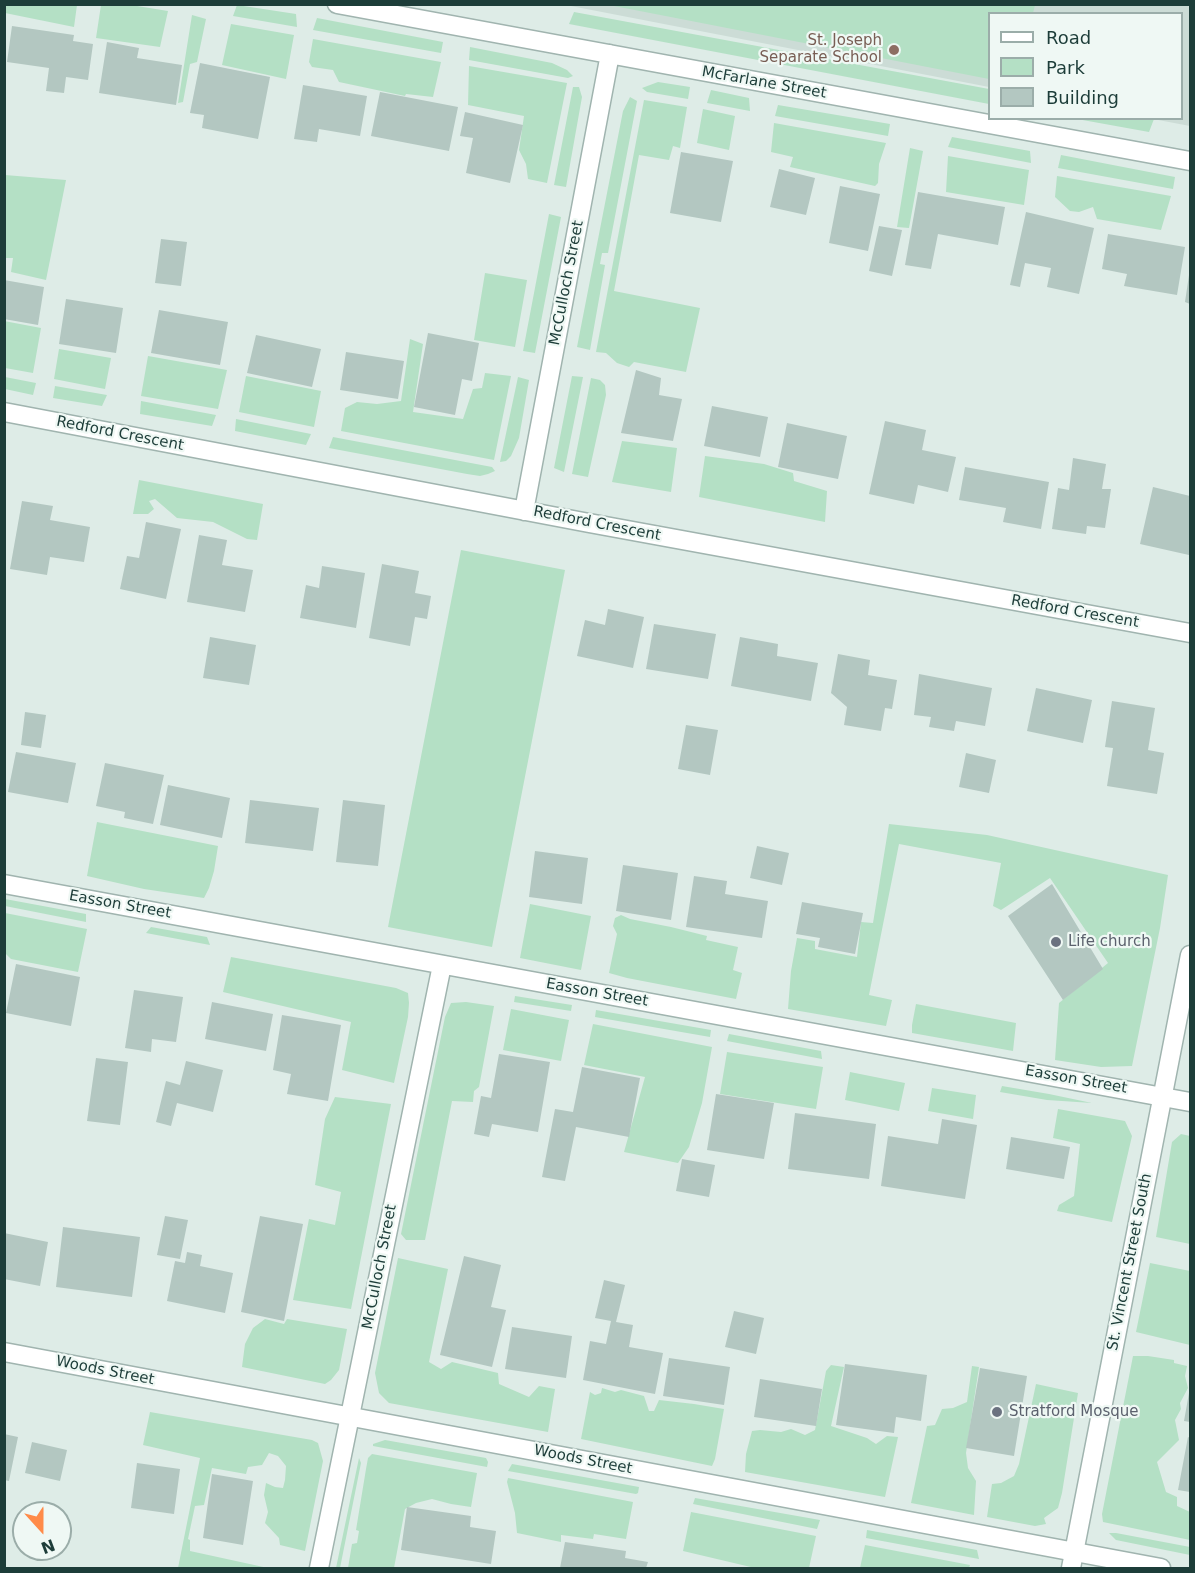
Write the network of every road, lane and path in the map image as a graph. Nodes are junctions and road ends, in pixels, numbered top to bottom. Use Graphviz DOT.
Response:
graph roads {
  1 [pos="337,4"];
  2 [pos="610,54"];
  3 [pos="1191,161"];
  4 [pos="4,412"];
  5 [pos="524,511"];
  6 [pos="1191,633"];
  7 [pos="4,884"];
  8 [pos="1191,955"];
  9 [pos="442,965"];
  10 [pos="1163,1096"];
  11 [pos="1191,1102"];
  12 [pos="4,1352"];
  13 [pos="350,1417"];
  14 [pos="1072,1560"];
  15 [pos="320,1569"];
  16 [pos="1161,1569"];
  1 -- 2 [label="street, McFarlane Street"];
  2 -- 3 [label="street, McFarlane Street"];
  2 -- 5 [label="street, McCulloch Street"];
  4 -- 5 [label="street, Redford Crescent"];
  5 -- 6 [label="street, Redford Crescent"];
  7 -- 9 [label="street, Easson Street"];
  8 -- 10 [label="street, St. Vincent Street South"];
  9 -- 10 [label="street, Easson Street"];
  9 -- 13 [label="street, McCulloch Street"];
  10 -- 11 [label="street, Easson Street"];
  10 -- 14 [label="street, St. Vincent Street South"];
  12 -- 13 [label="street, Woods Street"];
  13 -- 14 [label="street, Woods Street"];
  13 -- 15 [label="street, McCulloch Street"];
  14 -- 16 [label="street, Woods Street"];
}
